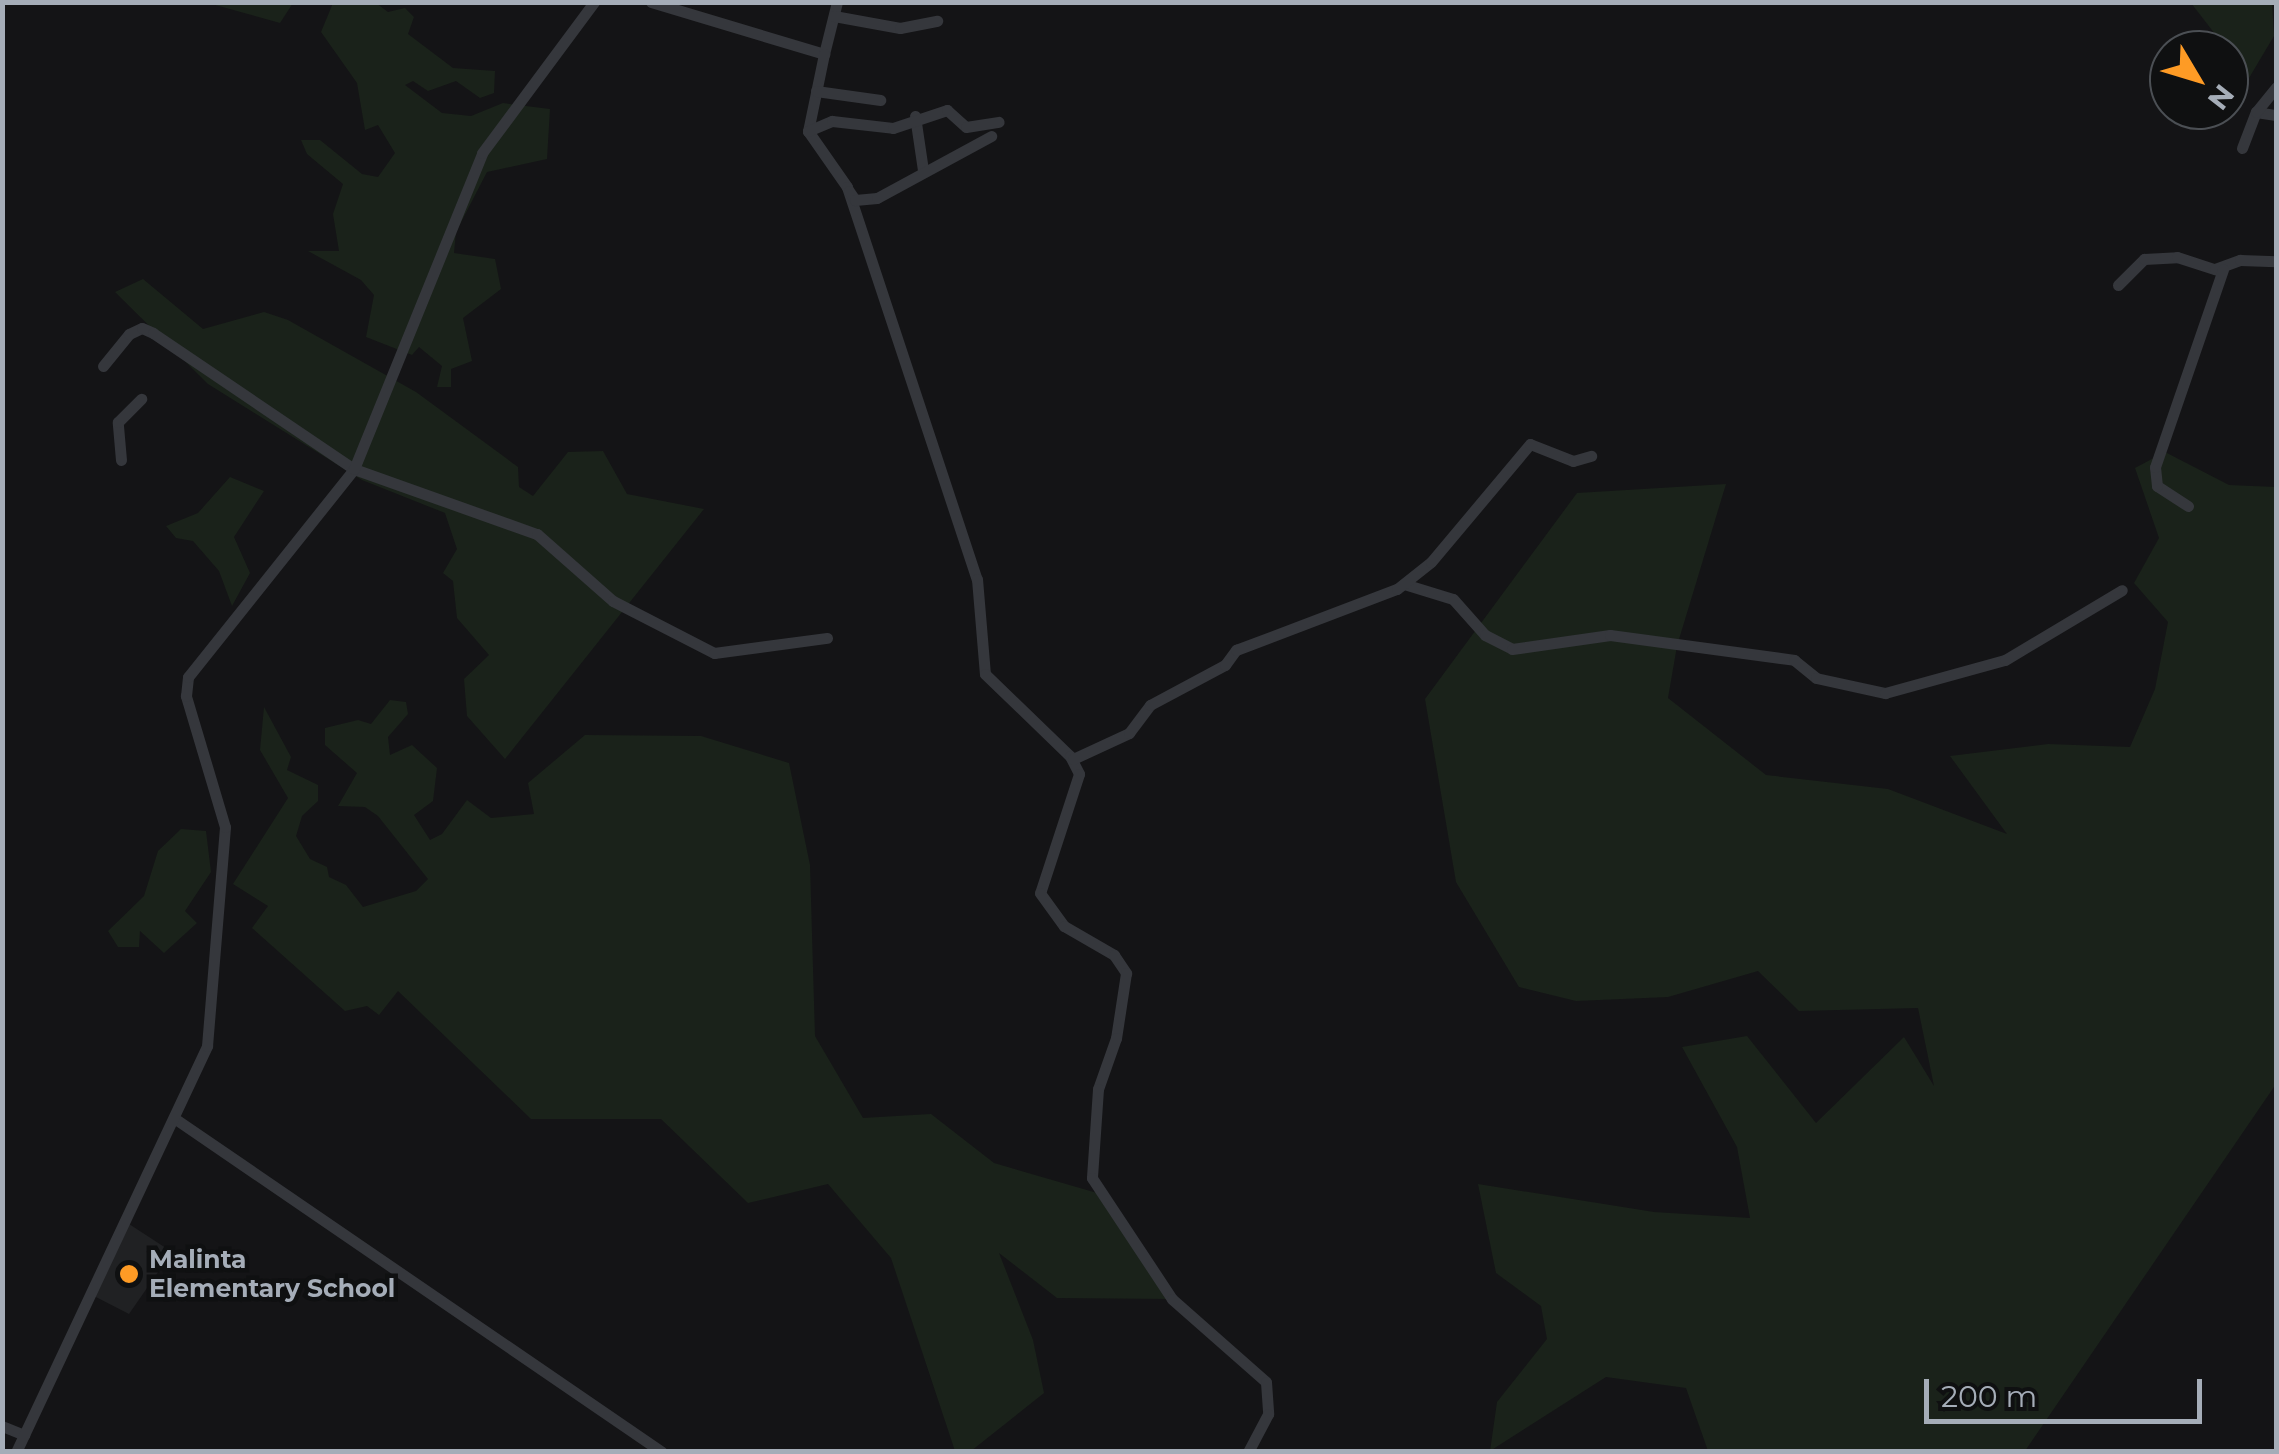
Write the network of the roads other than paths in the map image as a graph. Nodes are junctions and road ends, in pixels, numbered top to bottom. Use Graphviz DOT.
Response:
graph roads {
  1 [pos="594,2"];
  2 [pos="651,2"];
  3 [pos="836,9"];
  4 [pos="937,21"];
  5 [pos="824,54"];
  6 [pos="2276,87"];
  7 [pos="816,91"];
  8 [pos="880,100"];
  9 [pos="2256,112"];
  10 [pos="2276,115"];
  11 [pos="915,116"];
  12 [pos="999,122"];
  13 [pos="808,131"];
  14 [pos="992,136"];
  15 [pos="2242,148"];
  16 [pos="922,170"];
  17 [pos="847,187"];
  18 [pos="2276,261"];
  19 [pos="2222,269"];
  20 [pos="2118,286"];
  21 [pos="103,366"];
  22 [pos="141,398"];
  23 [pos="1590,456"];
  24 [pos="121,460"];
  25 [pos="354,469"];
  26 [pos="2188,506"];
  27 [pos="1404,584"];
  28 [pos="2122,590"];
  29 [pos="827,638"];
  30 [pos="1072,759"];
  31 [pos="174,1118"];
  32 [pos="2,1426"];
  33 [pos="24,1435"];
  34 [pos="16,1452"];
  35 [pos="662,1452"];
  36 [pos="1248,1452"];
  1 -- 25 [label="street"];
  2 -- 5 [label="street"];
  3 -- 4 [label="street"];
  3 -- 5 [label="street"];
  5 -- 7 [label="street"];
  6 -- 9 [label="street"];
  7 -- 8 [label="street"];
  7 -- 13 [label="street"];
  9 -- 10 [label="street"];
  9 -- 15 [label="street"];
  11 -- 12 [label="street"];
  11 -- 13 [label="street"];
  11 -- 16 [label="street"];
  13 -- 17 [label="street"];
  14 -- 16 [label="street"];
  16 -- 17 [label="street"];
  17 -- 30 [label="street"];
  18 -- 19 [label="street"];
  19 -- 20 [label="street"];
  19 -- 26 [label="street"];
  21 -- 25 [label="street"];
  22 -- 24 [label="street"];
  23 -- 27 [label="street"];
  25 -- 29 [label="street"];
  25 -- 31 [label="street"];
  27 -- 28 [label="street"];
  27 -- 30 [label="street"];
  30 -- 36 [label="street"];
  31 -- 33 [label="street"];
  31 -- 35 [label="street"];
  32 -- 33 [label="street"];
  33 -- 34 [label="street"];
}
